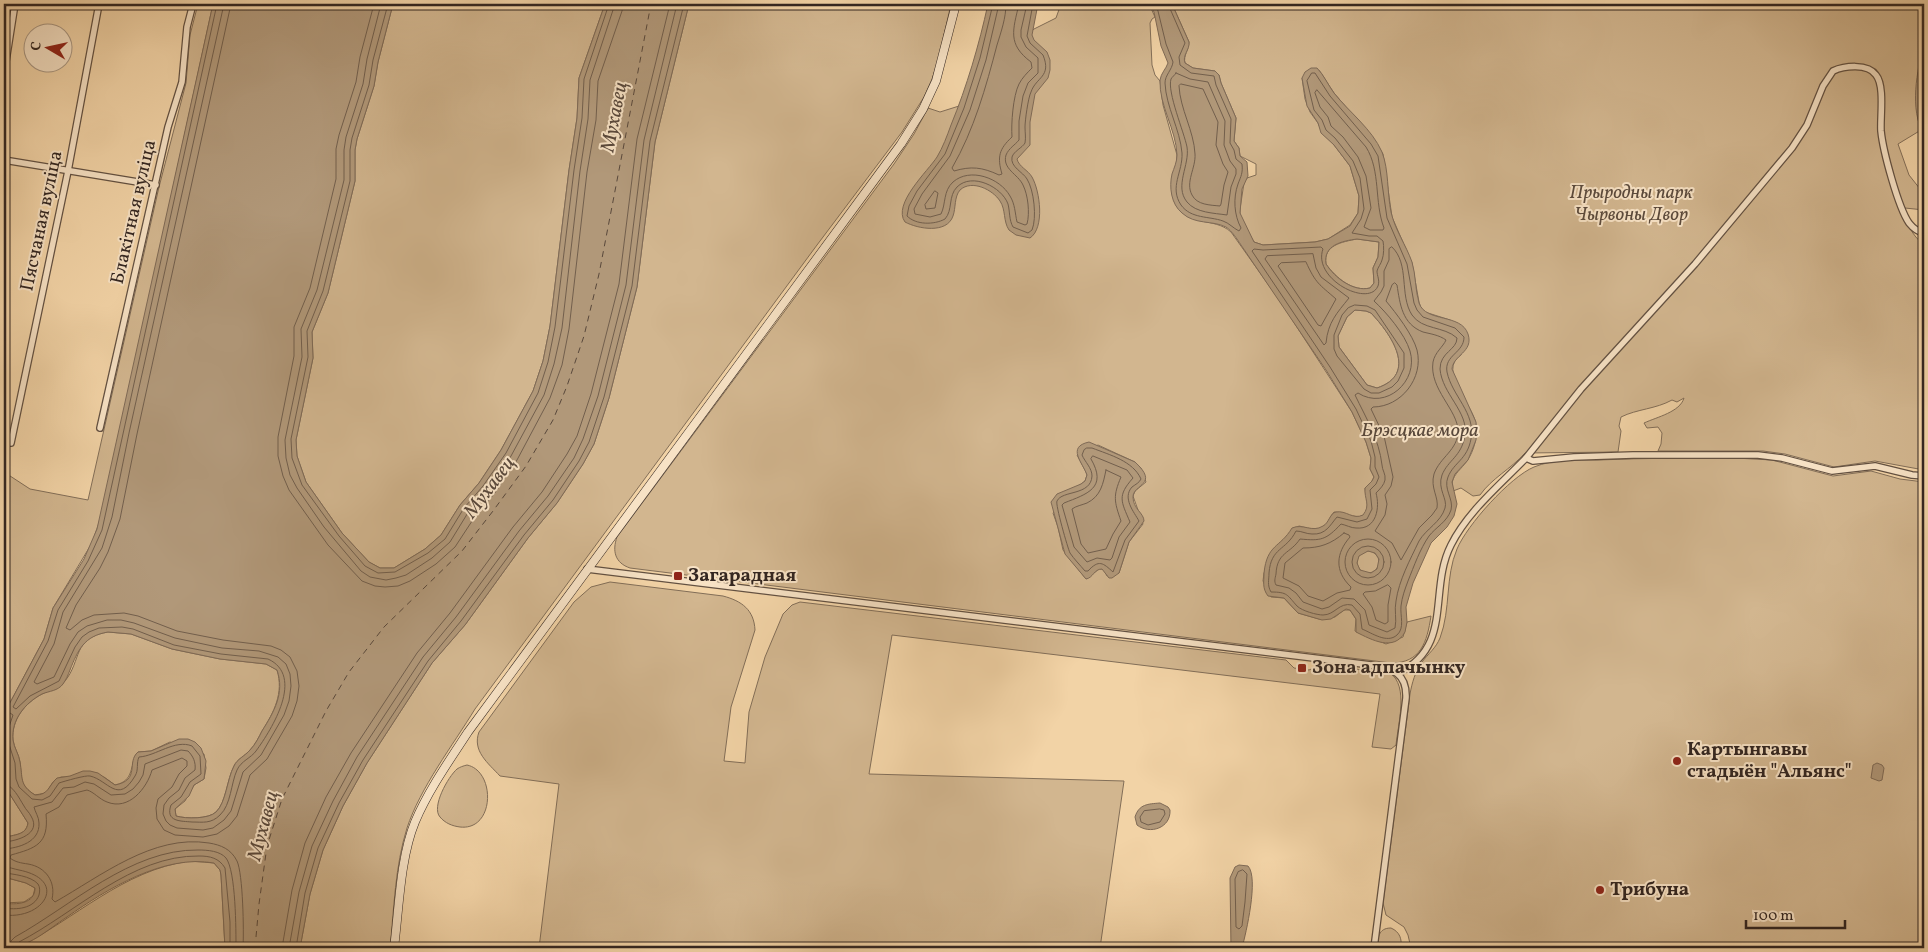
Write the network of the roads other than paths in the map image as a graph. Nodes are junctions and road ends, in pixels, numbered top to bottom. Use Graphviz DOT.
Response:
graph roads {
  1 [pos="15,4"];
  2 [pos="100,4"];
  3 [pos="193,4"];
  4 [pos="956,4"];
  5 [pos="4,74"];
  6 [pos="4,160"];
  7 [pos="68,171"];
  8 [pos="156,185"];
  9 [pos="1924,234"];
  10 [pos="100,428"];
  11 [pos="10,443"];
  12 [pos="1526,458"];
  13 [pos="1924,476"];
  14 [pos="587,569"];
  15 [pos="1398,673"];
  16 [pos="394,948"];
  17 [pos="1374,948"];
  1 -- 5 [label="street"];
  2 -- 7 [label="street, Пясчаная вуліца"];
  3 -- 8 [label="street, Блакітная вуліца"];
  4 -- 14 [label="street"];
  6 -- 7 [label="street"];
  7 -- 8 [label="street"];
  7 -- 11 [label="street, Пясчаная вуліца"];
  8 -- 10 [label="street, Блакітная вуліца"];
  9 -- 12 [label="street"];
  12 -- 13 [label="street"];
  12 -- 15 [label="street"];
  14 -- 15 [label="street"];
  14 -- 16 [label="street"];
  15 -- 17 [label="street"];
}
